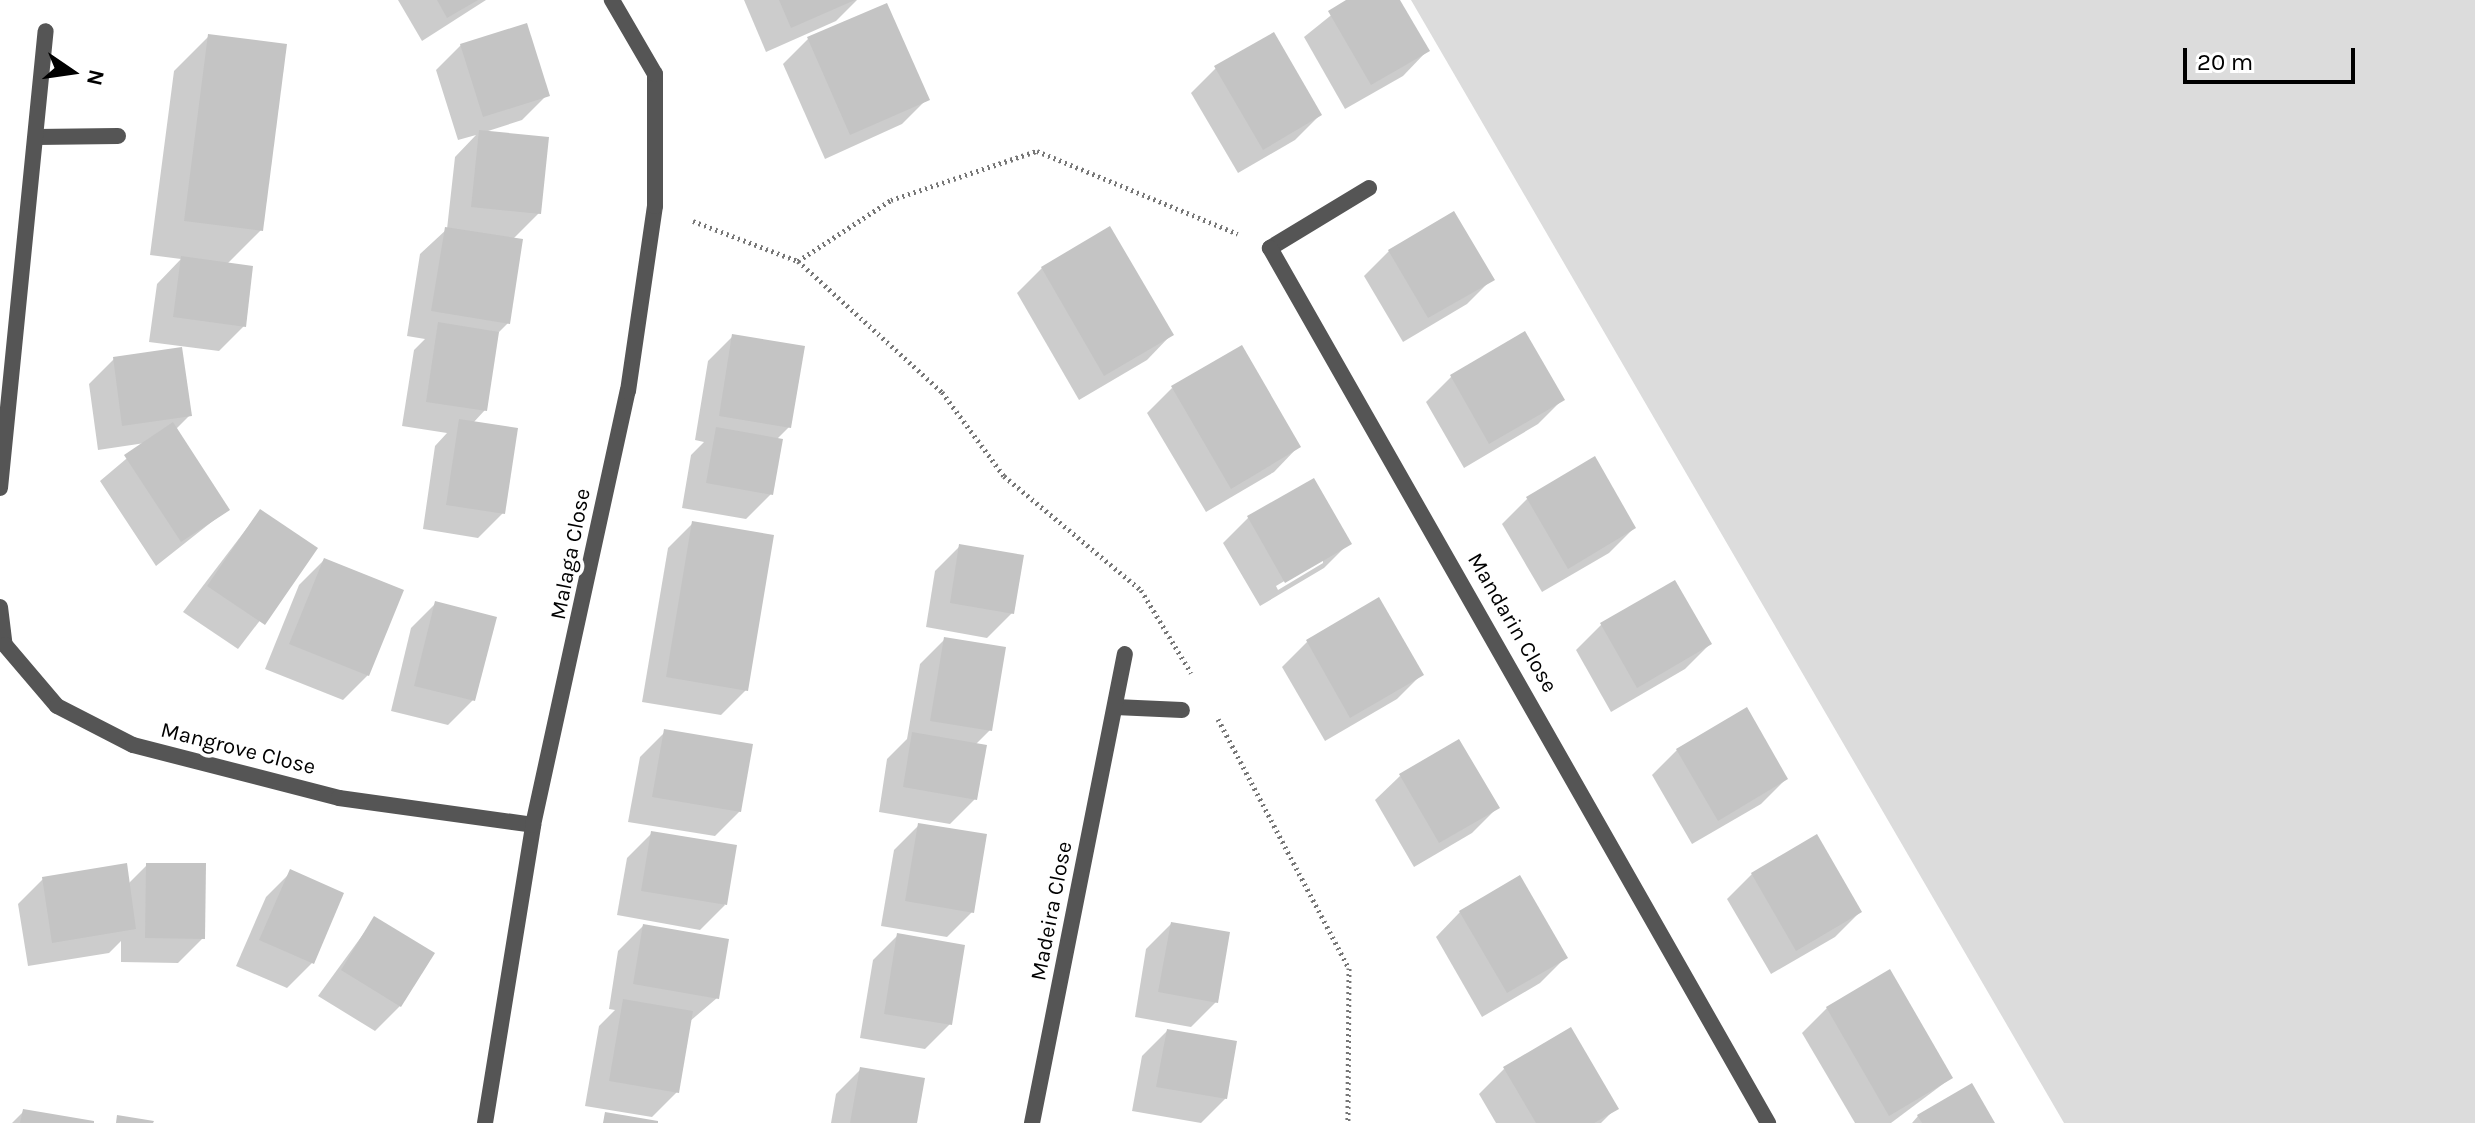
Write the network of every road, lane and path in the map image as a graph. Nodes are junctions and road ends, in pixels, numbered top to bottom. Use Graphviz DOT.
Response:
graph roads {
  1 [pos="612,0"];
  2 [pos="46,31"];
  3 [pos="118,136"];
  4 [pos="36,137"];
  5 [pos="1369,188"];
  6 [pos="655,206"];
  7 [pos="1270,248"];
  8 [pos="798,261"];
  9 [pos="0,488"];
  10 [pos="0,607"];
  11 [pos="1125,654"];
  12 [pos="1197,684"];
  13 [pos="1115,707"];
  14 [pos="1182,710"];
  15 [pos="1214,711"];
  16 [pos="533,825"];
  17 [pos="485,1123"];
  18 [pos="1032,1123"];
  19 [pos="1348,1123"];
  20 [pos="1768,1123"];
  1 -- 6 [label="street, Malaga Close"];
  2 -- 4 [label="street"];
  3 -- 4 [label="street"];
  4 -- 9 [label="street"];
  5 -- 7 [label="street"];
  6 -- 8 [label="path"];
  6 -- 16 [label="street, Malaga Close"];
  7 -- 8 [label="path"];
  7 -- 20 [label="street, Mandarin Close"];
  8 -- 12 [label="path"];
  10 -- 16 [label="street, Mangrove Close"];
  11 -- 13 [label="street, Madeira Close"];
  13 -- 14 [label="street"];
  13 -- 18 [label="street, Madeira Close"];
  15 -- 19 [label="path"];
  16 -- 17 [label="street, Malaga Close"];
}
